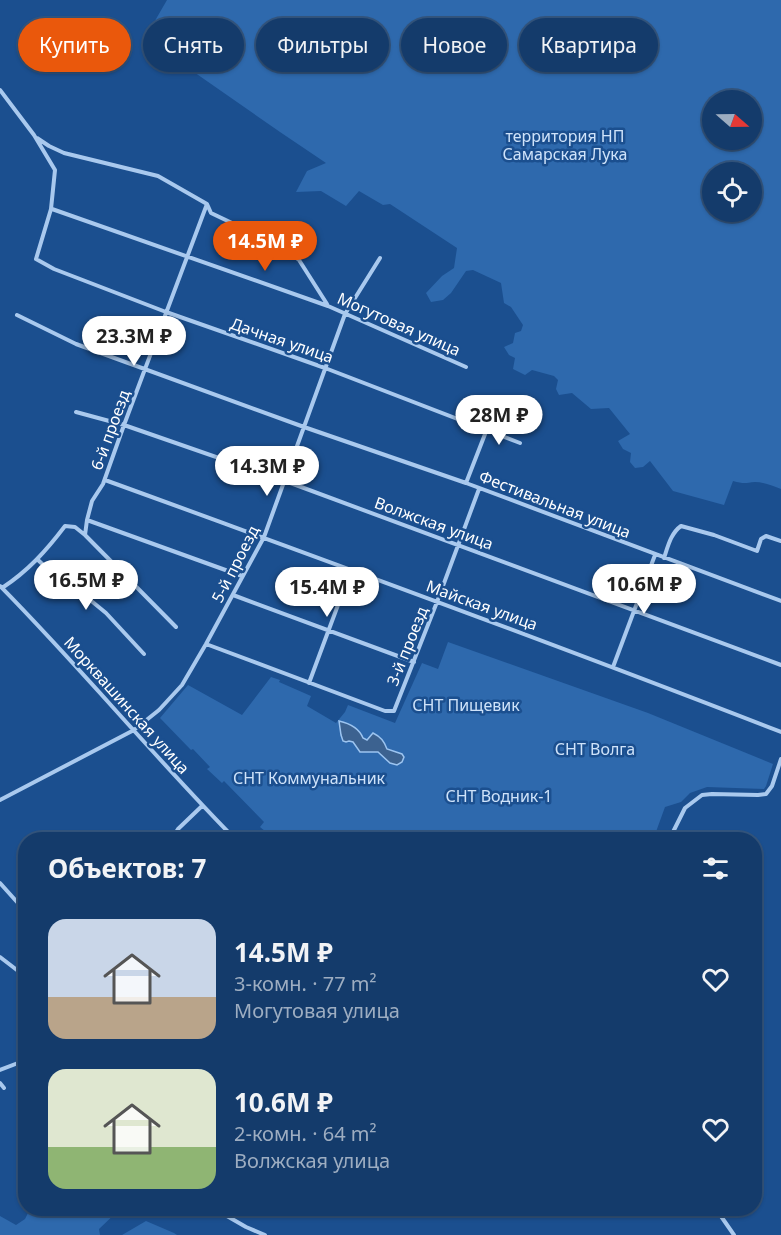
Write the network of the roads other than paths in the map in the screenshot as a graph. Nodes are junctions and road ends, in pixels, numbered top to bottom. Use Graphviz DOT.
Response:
graph roads {
  1 [pos="0,90"];
  2 [pos="33,135"];
  3 [pos="207,204"];
  4 [pos="51,209"];
  5 [pos="186,257"];
  6 [pos="380,258"];
  7 [pos="328,306"];
  8 [pos="166,312"];
  9 [pos="345,314"];
  10 [pos="17,315"];
  11 [pos="466,367"];
  12 [pos="325,368"];
  13 [pos="145,369"];
  14 [pos="76,412"];
  15 [pos="124,425"];
  16 [pos="304,427"];
  17 [pos="487,429"];
  18 [pos="520,443"];
  19 [pos="105,480"];
  20 [pos="285,481"];
  21 [pos="466,483"];
  22 [pos="479,489"];
  23 [pos="87,519"];
  24 [pos="85,535"];
  25 [pos="264,537"];
  26 [pos="781,541"];
  27 [pos="458,545"];
  28 [pos="655,555"];
  29 [pos="663,558"];
  30 [pos="38,560"];
  31 [pos="351,570"];
  32 [pos="242,576"];
  33 [pos="1,587"];
  34 [pos="233,595"];
  35 [pos="437,602"];
  36 [pos="781,602"];
  37 [pos="634,610"];
  38 [pos="177,627"];
  39 [pos="328,630"];
  40 [pos="206,644"];
  41 [pos="144,654"];
  42 [pos="414,662"];
  43 [pos="781,665"];
  44 [pos="613,667"];
  45 [pos="309,683"];
  46 [pos="134,730"];
  47 [pos="781,732"];
  48 [pos="781,759"];
  49 [pos="0,800"];
  50 [pos="202,806"];
  51 [pos="176,832"];
  52 [pos="228,832"];
  53 [pos="673,832"];
  54 [pos="0,883"];
  55 [pos="18,903"];
  56 [pos="0,957"];
  57 [pos="18,971"];
  58 [pos="18,1063"];
  59 [pos="0,1070"];
  60 [pos="0,1083"];
  61 [pos="4,1088"];
  62 [pos="227,1216"];
  63 [pos="721,1216"];
  64 [pos="265,1235"];
  65 [pos="734,1235"];
  1 -- 2 [label="street"];
  2 -- 3 [label="street"];
  2 -- 4 [label="street"];
  3 -- 5 [label="street, 6-й проезд"];
  3 -- 7 [label="street"];
  4 -- 5 [label="street, Могутовая улица"];
  4 -- 8 [label="street, Дачная улица"];
  5 -- 7 [label="street, Могутовая улица"];
  5 -- 8 [label="street, 6-й проезд"];
  6 -- 9 [label="street, 5-й проезд"];
  7 -- 9 [label="street, Могутовая улица"];
  8 -- 12 [label="street, Дачная улица"];
  8 -- 13 [label="street, 6-й проезд"];
  9 -- 11 [label="street, Могутовая улица"];
  9 -- 12 [label="street, 5-й проезд"];
  10 -- 13 [label="street, Фестивальная улица"];
  12 -- 16 [label="street, 5-й проезд"];
  12 -- 17 [label="street, Дачная улица"];
  13 -- 15 [label="street, 6-й проезд"];
  13 -- 16 [label="street, Фестивальная улица"];
  14 -- 15 [label="street, Волжская улица"];
  15 -- 19 [label="street, 6-й проезд"];
  15 -- 20 [label="street, Волжская улица"];
  16 -- 20 [label="street, 5-й проезд"];
  16 -- 21 [label="street, Фестивальная улица"];
  17 -- 18 [label="street, Дачная улица"];
  17 -- 21 [label="street"];
  19 -- 23 [label="street, 6-й проезд"];
  19 -- 25 [label="street, Майская улица"];
  20 -- 25 [label="street, 5-й проезд"];
  20 -- 27 [label="street, Волжская улица"];
  21 -- 22 [label="street, Фестивальная улица"];
  22 -- 27 [label="street, 3-й проезд"];
  22 -- 28 [label="street, Фестивальная улица"];
  23 -- 24 [label="street, 6-й проезд"];
  23 -- 32 [label="street"];
  24 -- 30 [label="street"];
  24 -- 38 [label="street"];
  25 -- 31 [label="street, Майская улица"];
  25 -- 32 [label="street, 5-й проезд"];
  26 -- 29 [label="street"];
  27 -- 35 [label="street, 3-й проезд"];
  27 -- 37 [label="street, Волжская улица"];
  28 -- 29 [label="street, Фестивальная улица"];
  28 -- 37 [label="street"];
  29 -- 36 [label="street, Фестивальная улица"];
  30 -- 33 [label="street"];
  30 -- 41 [label="street"];
  31 -- 35 [label="street, Майская улица"];
  31 -- 39 [label="street"];
  32 -- 34 [label="street, 5-й проезд"];
  33 -- 46 [label="street, Морквашинская улица"];
  34 -- 39 [label="street"];
  34 -- 40 [label="street, 5-й проезд"];
  35 -- 42 [label="street, 3-й проезд"];
  35 -- 44 [label="street, Майская улица"];
  37 -- 43 [label="street, Волжская улица"];
  37 -- 44 [label="street"];
  39 -- 42 [label="street"];
  39 -- 45 [label="street"];
  40 -- 45 [label="street"];
  40 -- 46 [label="street, 5-й проезд"];
  42 -- 45 [label="street, 3-й проезд"];
  44 -- 47 [label="street, Майская улица"];
  46 -- 49 [label="street, 5-й проезд"];
  46 -- 50 [label="street, Морквашинская улица"];
  48 -- 53 [label="street"];
  50 -- 51 [label="street"];
  50 -- 52 [label="street, Морквашинская улица"];
  54 -- 55 [label="street"];
  56 -- 57 [label="street"];
  58 -- 59 [label="street"];
  60 -- 61 [label="street"];
  62 -- 64 [label="street"];
  63 -- 65 [label="street"];
}
